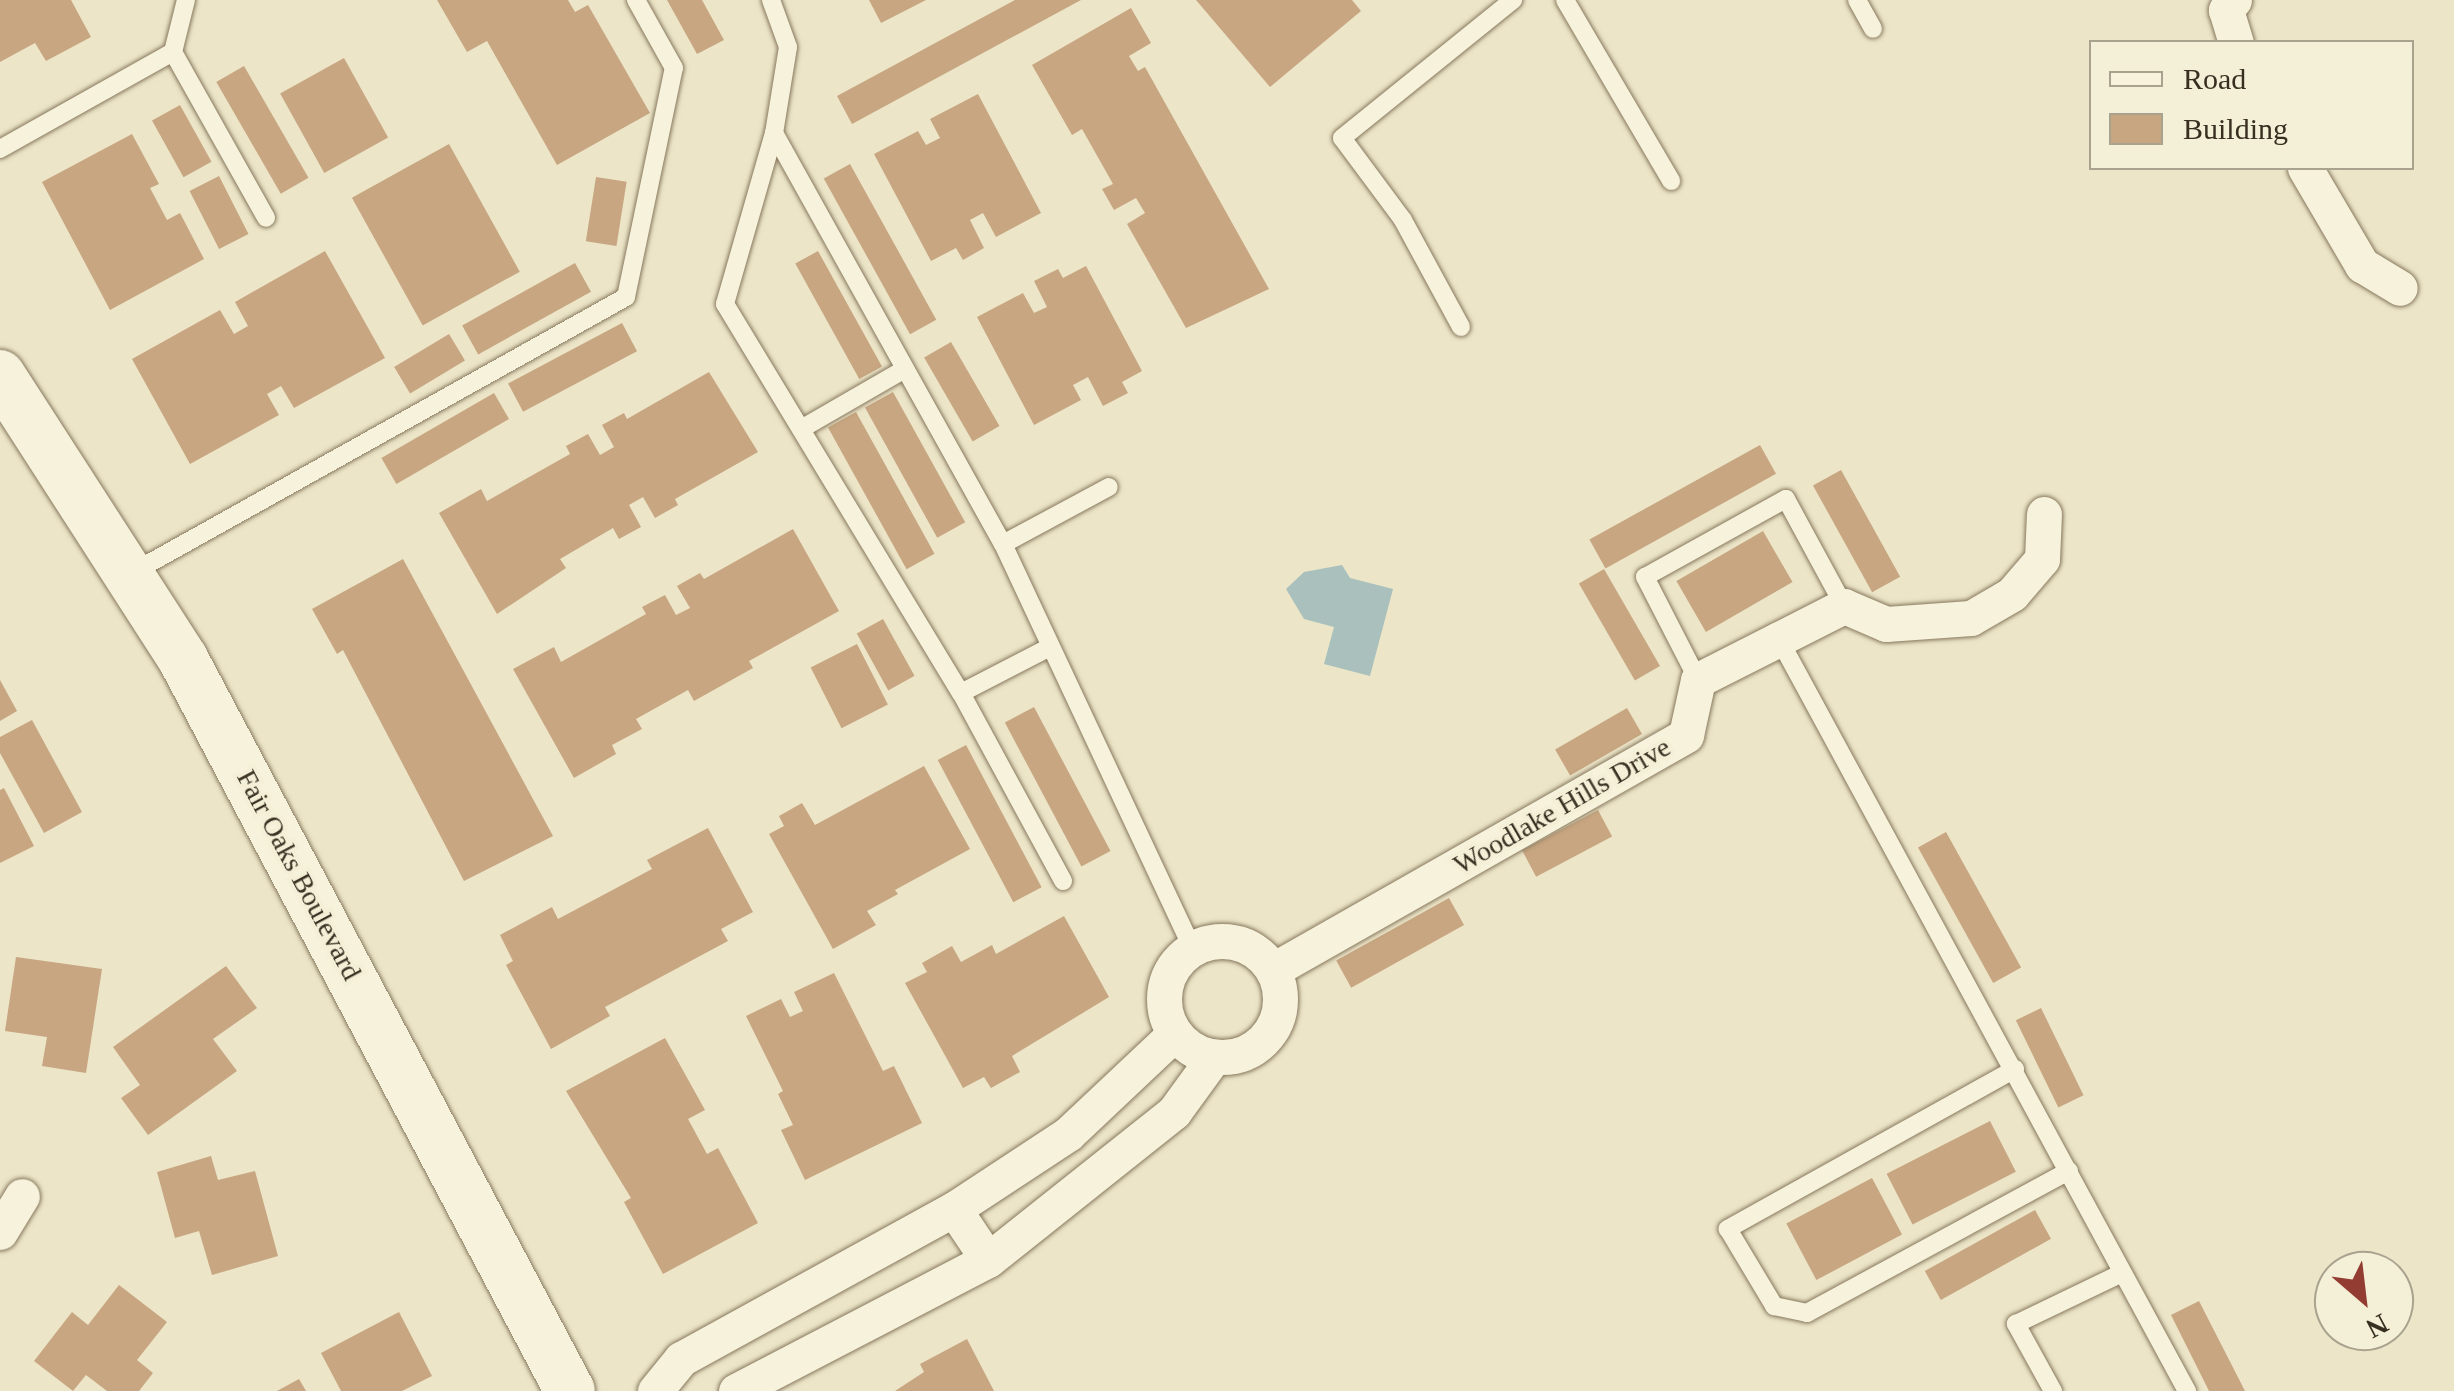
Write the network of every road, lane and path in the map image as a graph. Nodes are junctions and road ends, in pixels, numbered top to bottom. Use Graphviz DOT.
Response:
graph roads {
  1 [pos="186,0"];
  2 [pos="636,0"];
  3 [pos="772,0"];
  4 [pos="1513,0"];
  5 [pos="1565,0"];
  6 [pos="1857,0"];
  7 [pos="2234,0"];
  8 [pos="1873,29"];
  9 [pos="2235,40"];
  10 [pos="173,52"];
  11 [pos="774,133"];
  12 [pos="0,149"];
  13 [pos="2306,170"];
  14 [pos="1671,181"];
  15 [pos="266,218"];
  16 [pos="2400,288"];
  17 [pos="1462,327"];
  18 [pos="905,369"];
  19 [pos="0,375"];
  20 [pos="802,429"];
  21 [pos="1110,486"];
  22 [pos="2044,514"];
  23 [pos="1003,544"];
  24 [pos="130,574"];
  25 [pos="1844,606"];
  26 [pos="1779,639"];
  27 [pos="1048,648"];
  28 [pos="1698,680"];
  29 [pos="961,693"];
  30 [pos="1063,881"];
  31 [pos="1192,948"];
  32 [pos="1273,970"];
  33 [pos="1174,1034"];
  34 [pos="1214,1057"];
  35 [pos="2016,1069"];
  36 [pos="2068,1171"];
  37 [pos="22,1196"];
  38 [pos="954,1209"];
  39 [pos="0,1232"];
  40 [pos="988,1260"];
  41 [pos="2122,1273"];
  42 [pos="746,1323"];
  43 [pos="771,1373"];
  44 [pos="570,1391"];
  45 [pos="655,1391"];
  46 [pos="736,1391"];
  47 [pos="2052,1391"];
  48 [pos="2187,1391"];
  1 -- 10 [label="lane"];
  2 -- 24 [label="lane"];
  3 -- 11 [label="lane"];
  4 -- 17 [label="lane"];
  5 -- 14 [label="lane"];
  6 -- 8 [label="lane"];
  7 -- 9 [label="street"];
  10 -- 12 [label="lane"];
  10 -- 15 [label="lane"];
  11 -- 18 [label="lane"];
  11 -- 20 [label="lane"];
  13 -- 16 [label="street"];
  18 -- 20 [label="lane"];
  18 -- 23 [label="lane"];
  19 -- 24 [label="main road, Fair Oaks Boulevard"];
  20 -- 29 [label="lane"];
  21 -- 23 [label="lane"];
  22 -- 25 [label="street"];
  23 -- 27 [label="lane"];
  24 -- 44 [label="main road, Fair Oaks Boulevard"];
  25 -- 26 [label="street"];
  25 -- 28 [label="lane"];
  26 -- 28 [label="street"];
  26 -- 35 [label="lane"];
  27 -- 29 [label="lane"];
  27 -- 31 [label="lane"];
  28 -- 32 [label="street, Woodlake Hills Drive"];
  29 -- 30 [label="lane"];
  31 -- 32 [label="street"];
  31 -- 33 [label="street"];
  32 -- 34 [label="street"];
  33 -- 34 [label="street"];
  33 -- 38 [label="street"];
  34 -- 40 [label="street"];
  35 -- 36 [label="lane"];
  35 -- 36 [label="lane"];
  36 -- 41 [label="lane"];
  37 -- 39 [label="street"];
  38 -- 40 [label="street"];
  38 -- 42 [label="street"];
  40 -- 43 [label="street"];
  41 -- 47 [label="lane"];
  41 -- 48 [label="lane"];
  42 -- 43 [label="street"];
  42 -- 45 [label="street"];
  43 -- 46 [label="street"];
}
